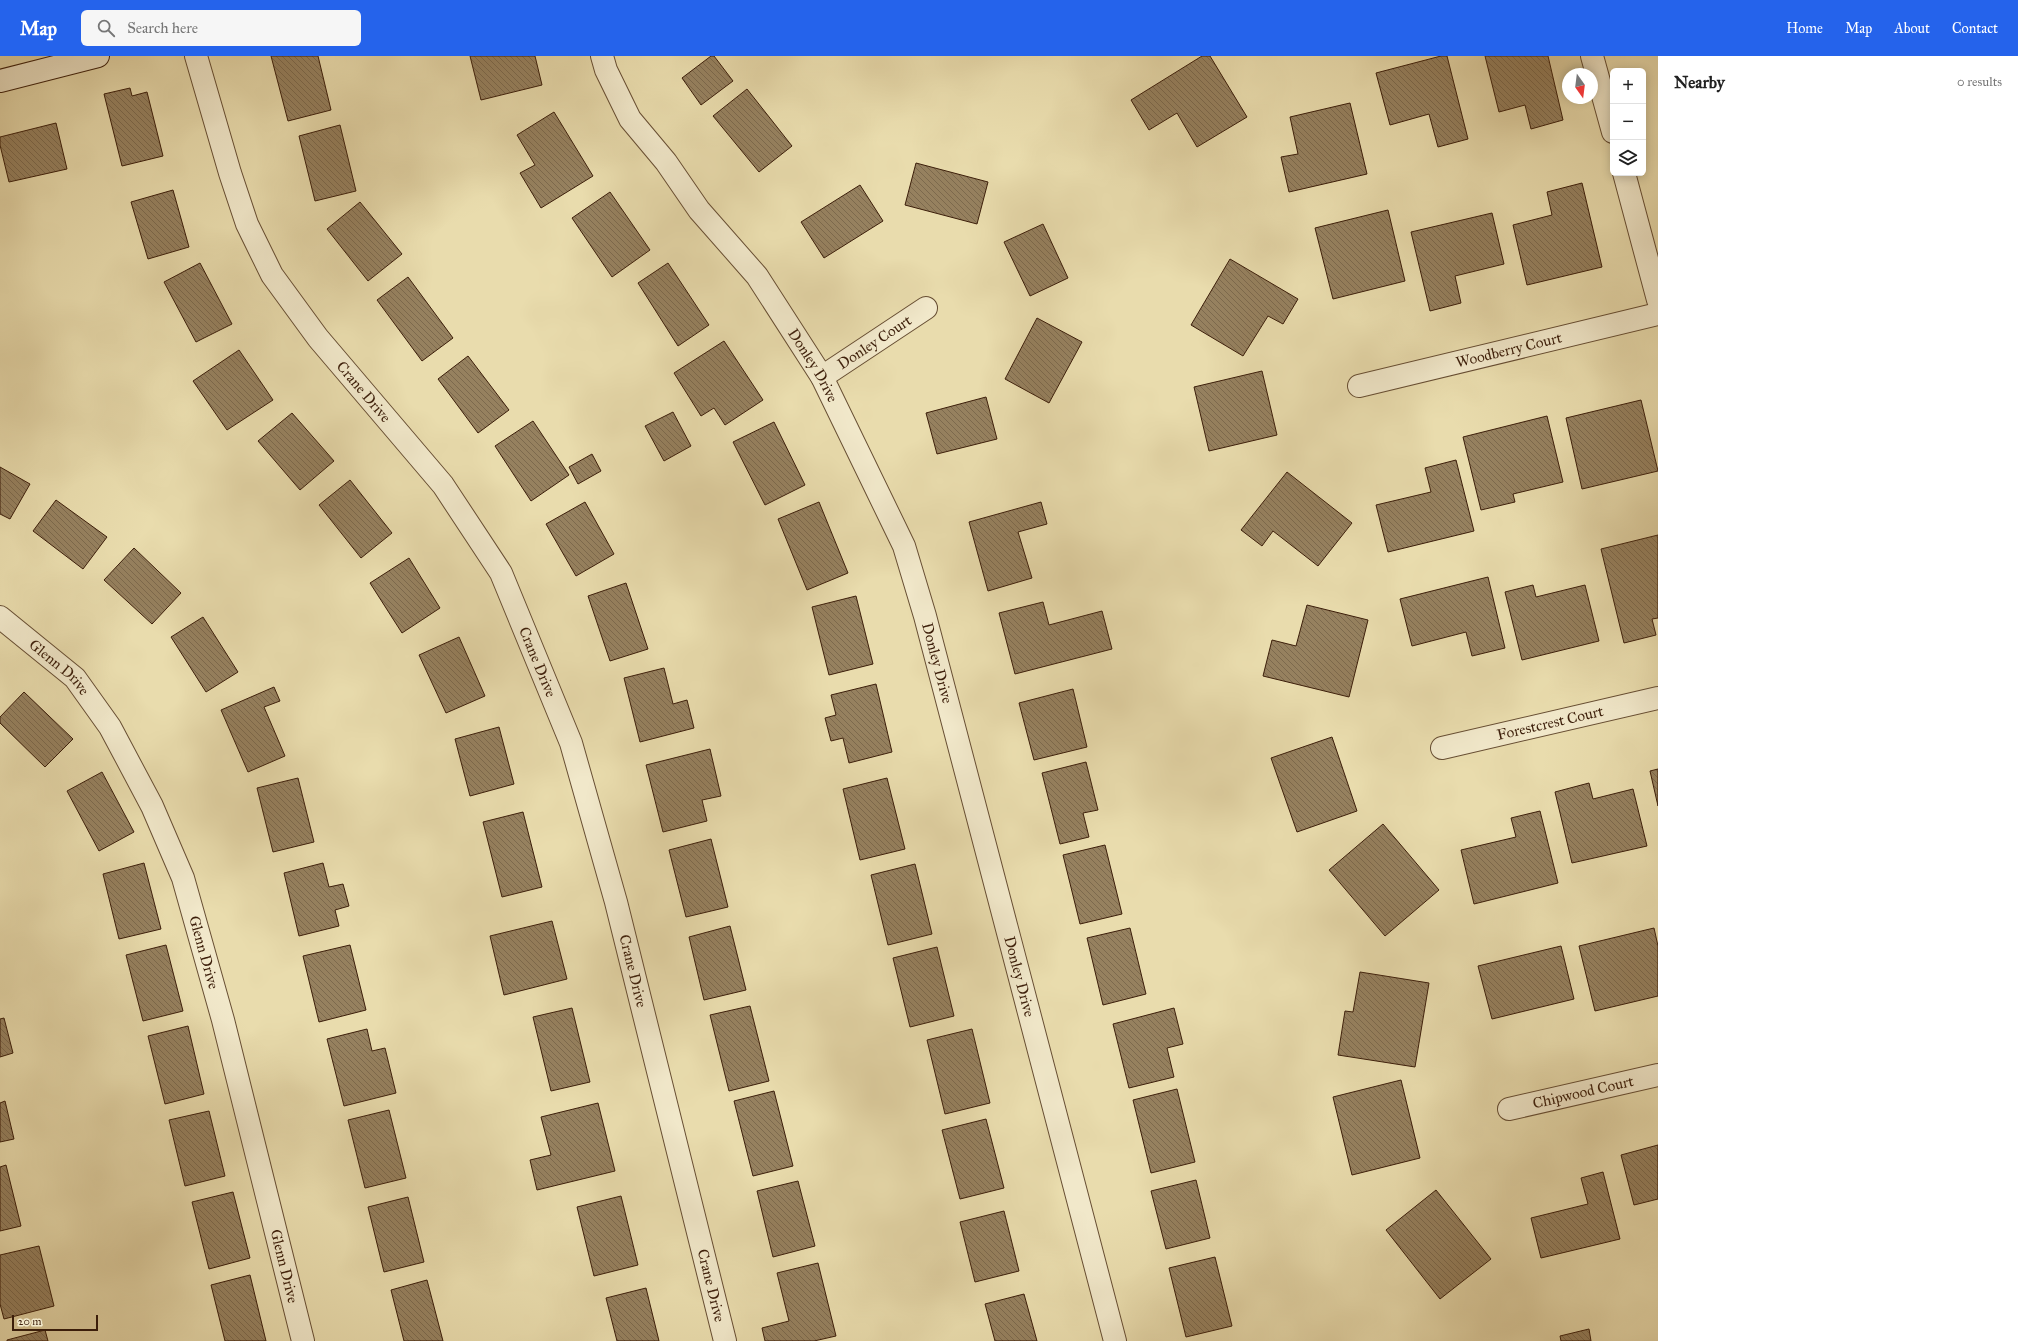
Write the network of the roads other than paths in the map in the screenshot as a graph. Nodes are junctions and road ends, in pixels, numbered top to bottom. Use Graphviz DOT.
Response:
graph roads {
  1 [pos="98,56"];
  2 [pos="196,56"];
  3 [pos="602,56"];
  4 [pos="1592,56"];
  5 [pos="0,81"];
  6 [pos="1610,121"];
  7 [pos="1625,176"];
  8 [pos="1658,300"];
  9 [pos="926,308"];
  10 [pos="1658,314"];
  11 [pos="822,377"];
  12 [pos="1359,386"];
  13 [pos="0,618"];
  14 [pos="1658,698"];
  15 [pos="1442,748"];
  16 [pos="1658,1075"];
  17 [pos="1509,1109"];
  18 [pos="303,1341"];
  19 [pos="725,1341"];
  20 [pos="1115,1341"];
  1 -- 5 [label="street"];
  2 -- 19 [label="street, Crane Drive"];
  3 -- 11 [label="street, Donley Drive"];
  4 -- 6 [label="street"];
  7 -- 8 [label="street"];
  9 -- 11 [label="street, Donley Court"];
  10 -- 12 [label="street, Woodberry Court"];
  11 -- 20 [label="street, Donley Drive"];
  13 -- 18 [label="street, Glenn Drive"];
  14 -- 15 [label="street, Forestcrest Court"];
  16 -- 17 [label="street, Chipwood Court"];
}
